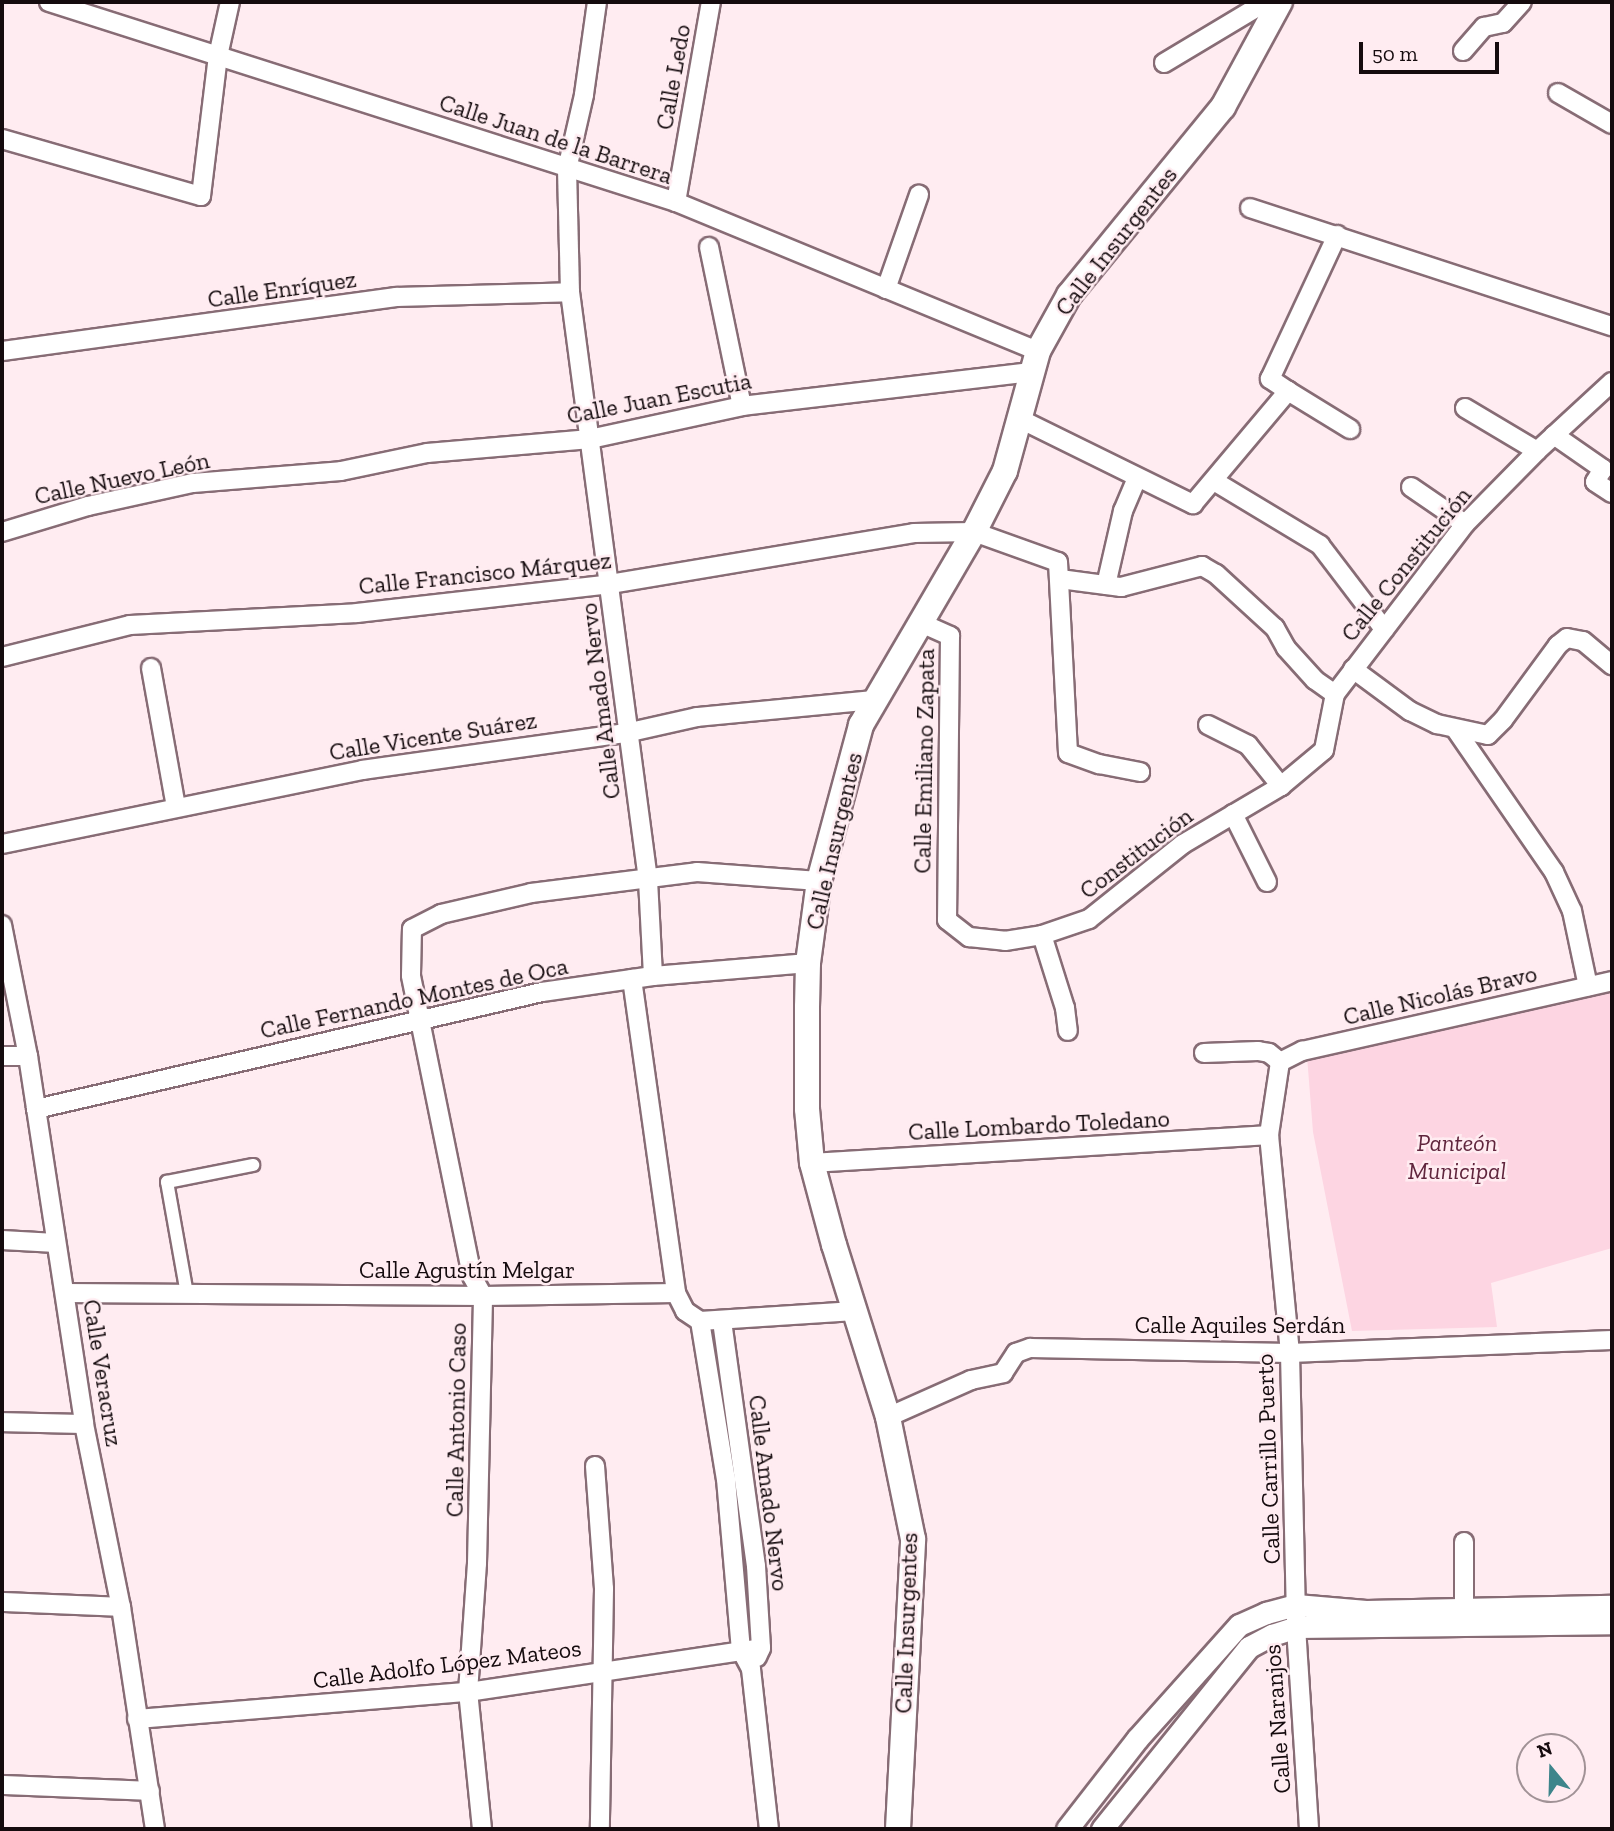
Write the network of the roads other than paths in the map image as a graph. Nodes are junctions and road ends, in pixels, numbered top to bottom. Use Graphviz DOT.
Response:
graph roads {
  1 [pos="49,2"];
  2 [pos="229,2"];
  3 [pos="597,2"];
  4 [pos="711,2"];
  5 [pos="1278,2"];
  6 [pos="1522,2"];
  7 [pos="85,7"];
  8 [pos="1463,51"];
  9 [pos="218,56"];
  10 [pos="1164,63"];
  11 [pos="1558,93"];
  12 [pos="1612,124"];
  13 [pos="2,139"];
  14 [pos="567,169"];
  15 [pos="919,195"];
  16 [pos="676,202"];
  17 [pos="1250,208"];
  18 [pos="1337,235"];
  19 [pos="709,247"];
  20 [pos="886,289"];
  21 [pos="570,292"];
  22 [pos="1612,326"];
  23 [pos="2,351"];
  24 [pos="1035,361"];
  25 [pos="1612,382"];
  26 [pos="1288,391"];
  27 [pos="742,406"];
  28 [pos="1465,408"];
  29 [pos="1021,420"];
  30 [pos="1350,429"];
  31 [pos="1554,435"];
  32 [pos="590,439"];
  33 [pos="1536,451"];
  34 [pos="296,475"];
  35 [pos="1137,478"];
  36 [pos="1214,481"];
  37 [pos="1411,487"];
  38 [pos="1612,493"];
  39 [pos="1465,524"];
  40 [pos="2,532"];
  41 [pos="974,532"];
  42 [pos="1060,579"];
  43 [pos="610,584"];
  44 [pos="1106,585"];
  45 [pos="921,623"];
  46 [pos="1384,629"];
  47 [pos="2,657"];
  48 [pos="1612,665"];
  49 [pos="151,668"];
  50 [pos="1353,669"];
  51 [pos="1335,694"];
  52 [pos="875,700"];
  53 [pos="1208,725"];
  54 [pos="1456,730"];
  55 [pos="626,733"];
  56 [pos="1140,772"];
  57 [pos="1281,786"];
  58 [pos="176,807"];
  59 [pos="1233,814"];
  60 [pos="2,844"];
  61 [pos="648,880"];
  62 [pos="819,881"];
  63 [pos="1267,882"];
  64 [pos="947,920"];
  65 [pos="2,925"];
  66 [pos="1042,935"];
  67 [pos="808,963"];
  68 [pos="653,976"];
  69 [pos="632,979"];
  70 [pos="1612,981"];
  71 [pos="1588,986"];
  72 [pos="421,1018"];
  73 [pos="1068,1031"];
  74 [pos="1204,1053"];
  75 [pos="2,1056"];
  76 [pos="28,1056"];
  77 [pos="1280,1062"];
  78 [pos="36,1109"];
  79 [pos="1269,1135"];
  80 [pos="813,1163"];
  81 [pos="253,1165"];
  82 [pos="2,1241"];
  83 [pos="56,1243"];
  84 [pos="65,1293"];
  85 [pos="676,1293"];
  86 [pos="187,1294"];
  87 [pos="483,1296"];
  88 [pos="855,1311"];
  89 [pos="700,1321"];
  90 [pos="722,1321"];
  91 [pos="1612,1340"];
  92 [pos="1290,1353"];
  93 [pos="888,1417"];
  94 [pos="2,1422"];
  95 [pos="84,1424"];
  96 [pos="595,1466"];
  97 [pos="727,1492"];
  98 [pos="746,1492"];
  99 [pos="1464,1542"];
  100 [pos="2,1602"];
  101 [pos="1296,1605"];
  102 [pos="1612,1606"];
  103 [pos="121,1607"];
  104 [pos="1464,1609"];
  105 [pos="1612,1623"];
  106 [pos="1296,1627"];
  107 [pos="761,1648"];
  108 [pos="741,1650"];
  109 [pos="751,1669"];
  110 [pos="602,1671"];
  111 [pos="468,1692"];
  112 [pos="137,1719"];
  113 [pos="2,1785"];
  114 [pos="149,1791"];
  115 [pos="155,1829"];
  116 [pos="482,1829"];
  117 [pos="600,1829"];
  118 [pos="769,1829"];
  119 [pos="898,1829"];
  120 [pos="1067,1829"];
  121 [pos="1102,1829"];
  122 [pos="1309,1829"];
  1 -- 7 [label="street, Calle Juan de la Barrera"];
  2 -- 9 [label="street"];
  3 -- 14 [label="street, Calle Amado Nervo"];
  4 -- 16 [label="street, Calle Ledo"];
  5 -- 10 [label="street"];
  5 -- 24 [label="main road, Calle Insurgentes"];
  6 -- 8 [label="street"];
  7 -- 9 [label="street, Calle Juan de la Barrera"];
  9 -- 13 [label="street"];
  9 -- 14 [label="street, Calle Juan de la Barrera"];
  11 -- 12 [label="street"];
  14 -- 16 [label="street, Calle Juan de la Barrera"];
  14 -- 21 [label="street, Calle Amado Nervo"];
  15 -- 20 [label="street"];
  16 -- 20 [label="street, Calle Juan de la Barrera"];
  17 -- 18 [label="street"];
  18 -- 22 [label="street"];
  18 -- 26 [label="street"];
  19 -- 27 [label="street"];
  20 -- 24 [label="street, Calle Juan de la Barrera"];
  21 -- 23 [label="street, Calle Enríquez"];
  21 -- 32 [label="street, Calle Amado Nervo"];
  24 -- 27 [label="street, Calle Juan Escutia"];
  24 -- 29 [label="main road, Calle Insurgentes"];
  25 -- 31 [label="street, Calle Constitución"];
  26 -- 30 [label="street"];
  26 -- 36 [label="street"];
  27 -- 32 [label="street, Calle Juan Escutia"];
  28 -- 33 [label="street"];
  29 -- 35 [label="street"];
  29 -- 41 [label="main road, Calle Insurgentes"];
  31 -- 33 [label="street, Calle Constitución"];
  31 -- 38 [label="street"];
  32 -- 34 [label="street, Calle Juan Escutia"];
  32 -- 43 [label="street, Calle Amado Nervo"];
  33 -- 39 [label="street, Calle Constitución"];
  34 -- 40 [label="street, Calle Nuevo León"];
  35 -- 36 [label="street"];
  35 -- 44 [label="street"];
  36 -- 46 [label="street"];
  37 -- 39 [label="street"];
  39 -- 46 [label="street, Calle Constitución"];
  41 -- 42 [label="street"];
  41 -- 43 [label="street, Calle Francisco Márquez"];
  41 -- 45 [label="main road, Calle Insurgentes"];
  42 -- 44 [label="street"];
  42 -- 56 [label="street"];
  43 -- 47 [label="street, Calle Francisco Márquez"];
  43 -- 55 [label="street, Calle Amado Nervo"];
  44 -- 51 [label="street"];
  45 -- 52 [label="main road, Calle Insurgentes"];
  45 -- 64 [label="street, Calle Emiliano Zapata"];
  46 -- 50 [label="street, Calle Constitución"];
  48 -- 54 [label="street"];
  49 -- 58 [label="street"];
  50 -- 51 [label="street, Calle Constitución"];
  50 -- 54 [label="street"];
  51 -- 57 [label="street, Constitución"];
  52 -- 55 [label="street, Calle Vicente Suárez"];
  52 -- 62 [label="main road, Calle Insurgentes"];
  53 -- 57 [label="street"];
  54 -- 71 [label="street"];
  55 -- 58 [label="street, Calle Vicente Suárez"];
  55 -- 61 [label="street, Calle Amado Nervo"];
  57 -- 59 [label="street, Constitución"];
  58 -- 60 [label="street, Calle Vicente Suárez"];
  59 -- 63 [label="street"];
  59 -- 66 [label="street, Constitución"];
  61 -- 62 [label="street"];
  61 -- 68 [label="street, Calle Amado Nervo"];
  61 -- 72 [label="street, Calle Antonio Caso"];
  62 -- 67 [label="main road, Calle Insurgentes"];
  64 -- 66 [label="street, Constitución"];
  65 -- 76 [label="street, Calle Veracruz"];
  66 -- 73 [label="street"];
  67 -- 68 [label="street, Calle Fernando Montes de Oca"];
  67 -- 80 [label="main road, Calle Insurgentes"];
  68 -- 69 [label="street, Calle Fernando Montes de Oca"];
  69 -- 72 [label="street, Calle Fernando Montes de Oca"];
  69 -- 85 [label="street"];
  70 -- 71 [label="street, Calle Nicolás Bravo"];
  71 -- 77 [label="street, Calle Nicolás Bravo"];
  72 -- 78 [label="street, Calle Fernando Montes de Oca"];
  72 -- 87 [label="street, Calle Antonio Caso"];
  74 -- 77 [label="street"];
  75 -- 76 [label="street"];
  76 -- 78 [label="street, Calle Veracruz"];
  77 -- 79 [label="street, Calle Carrillo Puerto"];
  78 -- 83 [label="street, Calle Veracruz"];
  79 -- 80 [label="street, Calle Lombardo Toledano"];
  79 -- 92 [label="street, Calle Carrillo Puerto"];
  80 -- 88 [label="main road, Calle Insurgentes"];
  81 -- 86 [label="street"];
  82 -- 83 [label="street"];
  83 -- 84 [label="street, Calle Veracruz"];
  84 -- 86 [label="street, Calle Agustín Melgar"];
  84 -- 95 [label="street, Calle Veracruz"];
  85 -- 87 [label="street, Calle Agustín Melgar"];
  85 -- 89 [label="street"];
  86 -- 87 [label="street, Calle Agustín Melgar"];
  87 -- 111 [label="street, Calle Antonio Caso"];
  88 -- 90 [label="street"];
  88 -- 93 [label="main road, Calle Insurgentes"];
  89 -- 90 [label="street"];
  89 -- 97 [label="street, Calle Amado Nervo"];
  90 -- 98 [label="street, Calle Amado Nervo"];
  91 -- 92 [label="street, Calle Aquiles Serdán"];
  92 -- 93 [label="street, Calle Aquiles Serdán"];
  92 -- 101 [label="street, Calle Carrillo Puerto"];
  93 -- 119 [label="main road, Calle Insurgentes"];
  94 -- 95 [label="street"];
  95 -- 103 [label="street, Calle Veracruz"];
  96 -- 110 [label="street"];
  97 -- 98 [label="street"];
  97 -- 108 [label="street, Calle Amado Nervo"];
  98 -- 107 [label="street, Calle Amado Nervo"];
  99 -- 104 [label="street"];
  100 -- 103 [label="street"];
  101 -- 104 [label="street"];
  101 -- 106 [label="street, Calle Naranjos"];
  101 -- 120 [label="street"];
  102 -- 104 [label="street"];
  103 -- 112 [label="street, Calle Veracruz"];
  105 -- 106 [label="street"];
  106 -- 121 [label="street"];
  106 -- 122 [label="street, Calle Naranjos"];
  107 -- 108 [label="street, Calle Adolfo López Mateos"];
  107 -- 109 [label="street, Calle Amado Nervo"];
  108 -- 109 [label="street, Calle Amado Nervo"];
  108 -- 110 [label="street, Calle Adolfo López Mateos"];
  109 -- 118 [label="street, Calle Amado Nervo"];
  110 -- 111 [label="street, Calle Adolfo López Mateos"];
  110 -- 117 [label="street"];
  111 -- 112 [label="street, Calle Adolfo López Mateos"];
  111 -- 116 [label="street, Calle Antonio Caso"];
  112 -- 114 [label="street, Calle Veracruz"];
  113 -- 114 [label="street"];
  114 -- 115 [label="street, Calle Veracruz"];
}
